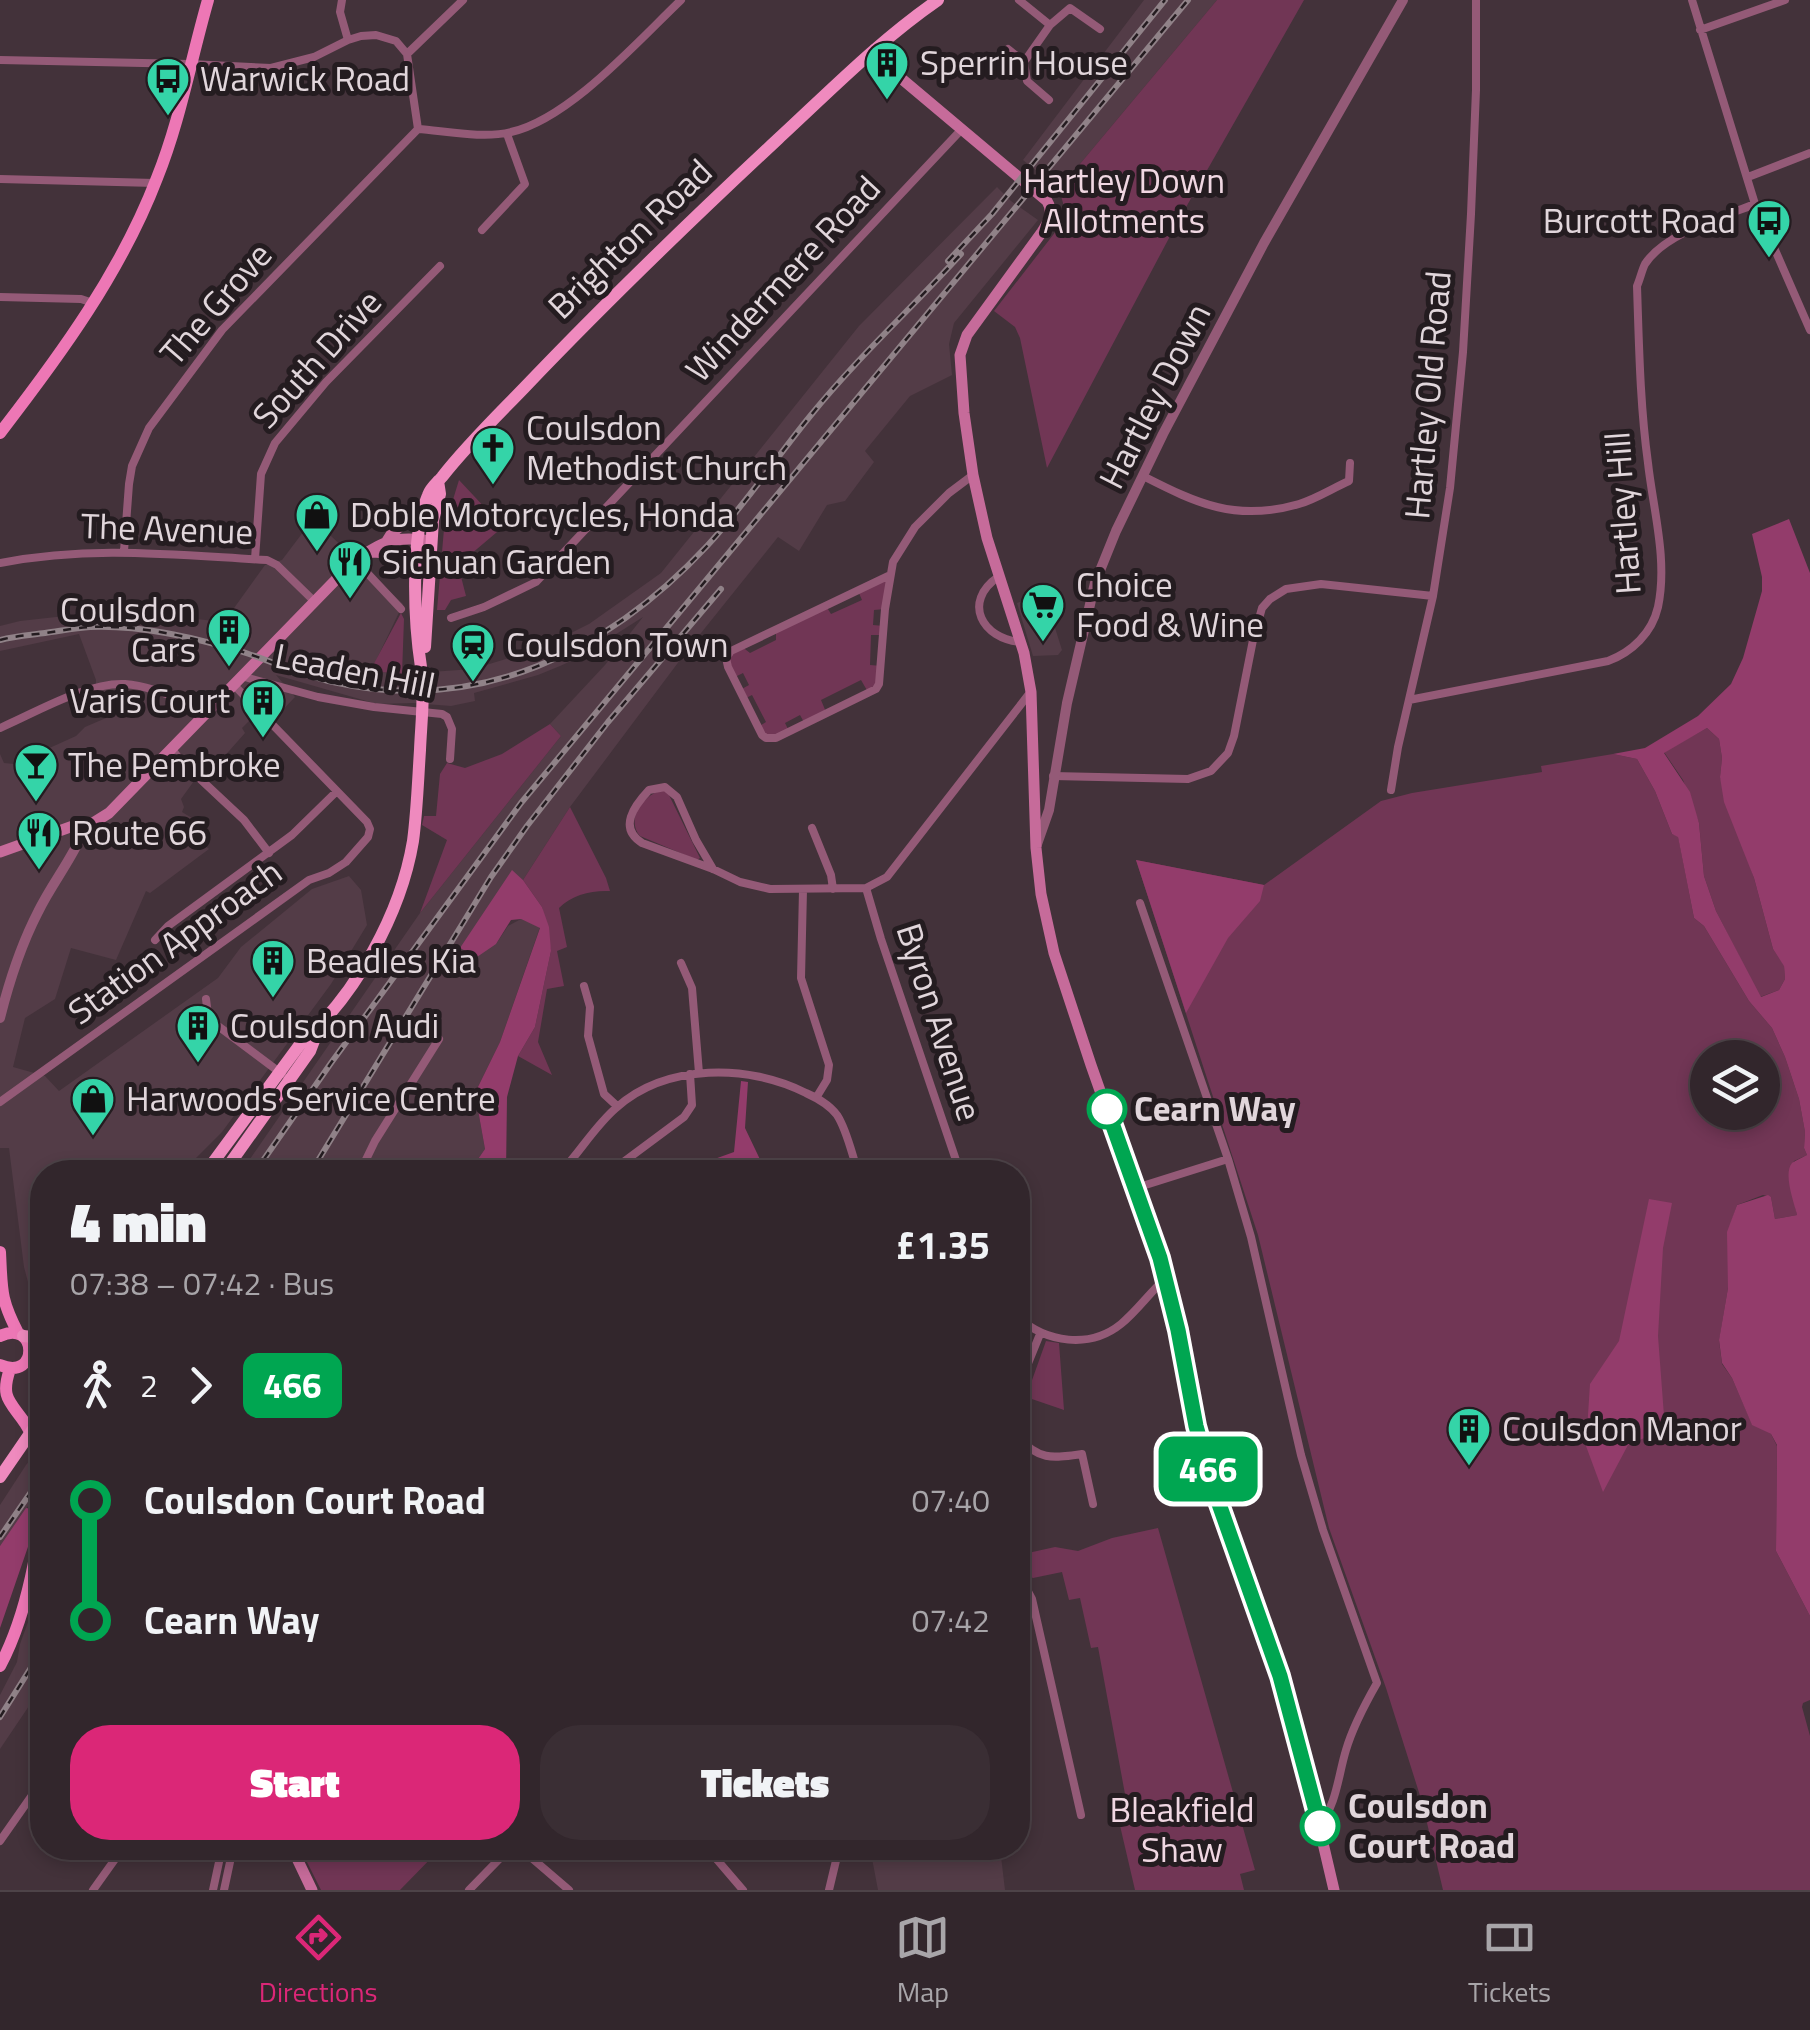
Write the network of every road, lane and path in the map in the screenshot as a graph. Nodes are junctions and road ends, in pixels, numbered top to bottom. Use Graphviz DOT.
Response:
graph roads {
  1 [pos="208,0"];
  2 [pos="342,0"];
  3 [pos="463,0"];
  4 [pos="681,0"];
  5 [pos="938,0"];
  6 [pos="1019,0"];
  7 [pos="1404,0"];
  8 [pos="1476,0"];
  9 [pos="1692,0"];
  10 [pos="1785,0"];
  11 [pos="1050,25"];
  12 [pos="1100,30"];
  13 [pos="1700,30"];
  14 [pos="348,40"];
  15 [pos="875,49"];
  16 [pos="1008,49"];
  17 [pos="407,54"];
  18 [pos="0,60"];
  19 [pos="1024,62"];
  20 [pos="190,64"];
  21 [pos="1049,100"];
  22 [pos="418,129"];
  23 [pos="961,130"];
  24 [pos="507,134"];
  25 [pos="1810,154"];
  26 [pos="1748,177"];
  27 [pos="0,179"];
  28 [pos="156,183"];
  29 [pos="1755,204"];
  30 [pos="482,230"];
  31 [pos="440,266"];
  32 [pos="0,297"];
  33 [pos="93,303"];
  34 [pos="1810,330"];
  35 [pos="0,432"];
  36 [pos="1350,463"];
  37 [pos="973,476"];
  38 [pos="1143,476"];
  39 [pos="438,481"];
  40 [pos="424,507"];
  41 [pos="425,540"];
  42 [pos="387,541"];
  43 [pos="124,551"];
  44 [pos="361,556"];
  45 [pos="255,559"];
  46 [pos="0,564"];
  47 [pos="890,575"];
  48 [pos="416,576"];
  49 [pos="998,577"];
  50 [pos="1433,596"];
  51 [pos="316,602"];
  52 [pos="400,609"];
  53 [pos="451,618"];
  54 [pos="1021,642"];
  55 [pos="421,667"];
  56 [pos="237,680"];
  57 [pos="1031,692"];
  58 [pos="1408,700"];
  59 [pos="208,710"];
  60 [pos="466,726"];
  61 [pos="0,728"];
  62 [pos="452,729"];
  63 [pos="171,748"];
  64 [pos="450,759"];
  65 [pos="1054,776"];
  66 [pos="1391,790"];
  67 [pos="338,792"];
  68 [pos="85,828"];
  69 [pos="812,828"];
  70 [pos="828,832"];
  71 [pos="818,837"];
  72 [pos="1036,848"];
  73 [pos="0,852"];
  74 [pos="268,854"];
  75 [pos="713,868"];
  76 [pos="866,888"];
  77 [pos="833,889"];
  78 [pos="803,890"];
  79 [pos="1140,903"];
  80 [pos="154,940"];
  81 [pos="681,963"];
  82 [pos="584,986"];
  83 [pos="206,999"];
  84 [pos="0,1018"];
  85 [pos="438,1039"];
  86 [pos="694,1074"];
  87 [pos="285,1076"];
  88 [pos="816,1098"];
  89 [pos="0,1102"];
  90 [pos="617,1106"];
  91 [pos="1228,1159"];
  92 [pos="216,1160"];
  93 [pos="232,1160"];
  94 [pos="366,1160"];
  95 [pos="571,1160"];
  96 [pos="626,1160"];
  97 [pos="854,1160"];
  98 [pos="956,1160"];
  99 [pos="1136,1188"];
  100 [pos="0,1252"];
  101 [pos="1166,1278"];
  102 [pos="1,1297"];
  103 [pos="1030,1328"];
  104 [pos="10,1334"];
  105 [pos="1040,1334"];
  106 [pos="28,1359"];
  107 [pos="1030,1359"];
  108 [pos="5,1367"];
  109 [pos="6,1408"];
  110 [pos="30,1432"];
  111 [pos="30,1433"];
  112 [pos="1030,1447"];
  113 [pos="0,1477"];
  114 [pos="1093,1504"];
  115 [pos="30,1576"];
  116 [pos="1030,1595"];
  117 [pos="0,1666"];
  118 [pos="30,1798"];
  119 [pos="1081,1815"];
  120 [pos="1320,1826"];
  121 [pos="0,1841"];
  122 [pos="114,1860"];
  123 [pos="220,1860"];
  124 [pos="230,1860"];
  125 [pos="298,1860"];
  126 [pos="498,1860"];
  127 [pos="534,1860"];
  128 [pos="717,1860"];
  129 [pos="836,1860"];
  130 [pos="92,1890"];
  131 [pos="214,1890"];
  132 [pos="224,1890"];
  133 [pos="312,1890"];
  134 [pos="469,1890"];
  135 [pos="569,1890"];
  136 [pos="742,1890"];
  137 [pos="829,1890"];
  138 [pos="1334,1890"];
  1 -- 20 [label="main road"];
  2 -- 14 [label="street"];
  3 -- 17 [label="street"];
  4 -- 24 [label="street"];
  5 -- 15 [label="highway, Brighton Road"];
  6 -- 11 [label="street"];
  7 -- 38 [label="street, Hartley Down"];
  8 -- 50 [label="street, Hartley Old Road"];
  9 -- 13 [label="street"];
  10 -- 13 [label="street"];
  11 -- 12 [label="street"];
  11 -- 19 [label="street"];
  13 -- 26 [label="street"];
  14 -- 17 [label="street"];
  14 -- 20 [label="street"];
  15 -- 23 [label="main road"];
  15 -- 39 [label="highway, Brighton Road"];
  16 -- 19 [label="street"];
  17 -- 22 [label="street"];
  18 -- 20 [label="street"];
  19 -- 21 [label="street"];
  20 -- 28 [label="main road"];
  22 -- 24 [label="street"];
  22 -- 43 [label="street, The Grove"];
  23 -- 37 [label="main road"];
  23 -- 53 [label="street, Windermere Road"];
  24 -- 30 [label="street"];
  25 -- 26 [label="street"];
  26 -- 29 [label="street"];
  27 -- 28 [label="street"];
  28 -- 33 [label="main road"];
  29 -- 34 [label="street"];
  29 -- 58 [label="street, Hartley Hill"];
  31 -- 45 [label="street, South Drive"];
  32 -- 33 [label="street"];
  33 -- 35 [label="main road"];
  36 -- 38 [label="street"];
  37 -- 47 [label="street"];
  37 -- 49 [label="main road"];
  38 -- 65 [label="street, Hartley Down"];
  39 -- 40 [label="highway, Brighton Road"];
  39 -- 41 [label="highway"];
  40 -- 41 [label="highway"];
  40 -- 42 [label="main road, Brighton Road"];
  41 -- 42 [label="main road, Brighton Road"];
  41 -- 48 [label="highway"];
  41 -- 55 [label="highway"];
  42 -- 44 [label="main road, Brighton Road"];
  43 -- 45 [label="street, The Avenue"];
  43 -- 46 [label="street, The Avenue"];
  44 -- 48 [label="main road"];
  44 -- 51 [label="main road, Brighton Road"];
  44 -- 52 [label="street"];
  45 -- 51 [label="street, The Avenue"];
  47 -- 47 [label="street"];
  48 -- 55 [label="highway"];
  49 -- 54 [label="main road"];
  49 -- 54 [label="street"];
  50 -- 58 [label="street, Hartley Old Road"];
  50 -- 65 [label="street"];
  51 -- 56 [label="main road, Brighton Road"];
  54 -- 57 [label="main road"];
  55 -- 87 [label="highway"];
  56 -- 59 [label="main road, Brighton Road"];
  56 -- 62 [label="street, Leaden Hill"];
  56 -- 67 [label="street"];
  57 -- 72 [label="main road"];
  57 -- 76 [label="street"];
  58 -- 66 [label="street, Hartley Old Road"];
  59 -- 61 [label="street"];
  59 -- 63 [label="main road, Brighton Road"];
  60 -- 62 [label="street, Leaden Hill"];
  62 -- 64 [label="street, Leaden Hill"];
  63 -- 68 [label="main road, Brighton Road"];
  63 -- 74 [label="street"];
  65 -- 72 [label="street, Hartley Down"];
  67 -- 74 [label="street"];
  67 -- 89 [label="street, Station Approach"];
  68 -- 73 [label="main road"];
  68 -- 84 [label="street, Brighton Road"];
  69 -- 71 [label="street"];
  70 -- 71 [label="street"];
  71 -- 77 [label="street"];
  72 -- 99 [label="main road"];
  74 -- 80 [label="street"];
  75 -- 75 [label="street"];
  75 -- 78 [label="street"];
  76 -- 77 [label="street"];
  76 -- 98 [label="street, Byron Avenue"];
  77 -- 78 [label="street"];
  78 -- 88 [label="street"];
  79 -- 91 [label="street"];
  81 -- 86 [label="street"];
  82 -- 90 [label="street"];
  83 -- 87 [label="street"];
  85 -- 94 [label="street"];
  86 -- 88 [label="street"];
  86 -- 90 [label="street"];
  86 -- 96 [label="street"];
  87 -- 92 [label="highway"];
  87 -- 93 [label="highway"];
  88 -- 97 [label="street"];
  90 -- 95 [label="street"];
  91 -- 99 [label="street"];
  91 -- 120 [label="street"];
  99 -- 101 [label="main road"];
  100 -- 102 [label="main road"];
  101 -- 105 [label="street"];
  101 -- 120 [label="main road"];
  102 -- 104 [label="main road"];
  103 -- 105 [label="street"];
  104 -- 106 [label="main road"];
  105 -- 107 [label="street"];
  106 -- 108 [label="main road"];
  108 -- 109 [label="main road"];
  109 -- 110 [label="main road"];
  111 -- 113 [label="highway"];
  112 -- 114 [label="street"];
  115 -- 117 [label="main road"];
  116 -- 119 [label="street"];
  118 -- 121 [label="street"];
  120 -- 138 [label="main road"];
  122 -- 130 [label="street"];
  123 -- 131 [label="street"];
  124 -- 132 [label="street"];
  125 -- 133 [label="main road"];
  126 -- 134 [label="street"];
  127 -- 135 [label="street"];
  128 -- 136 [label="street"];
  129 -- 137 [label="street"];
}
